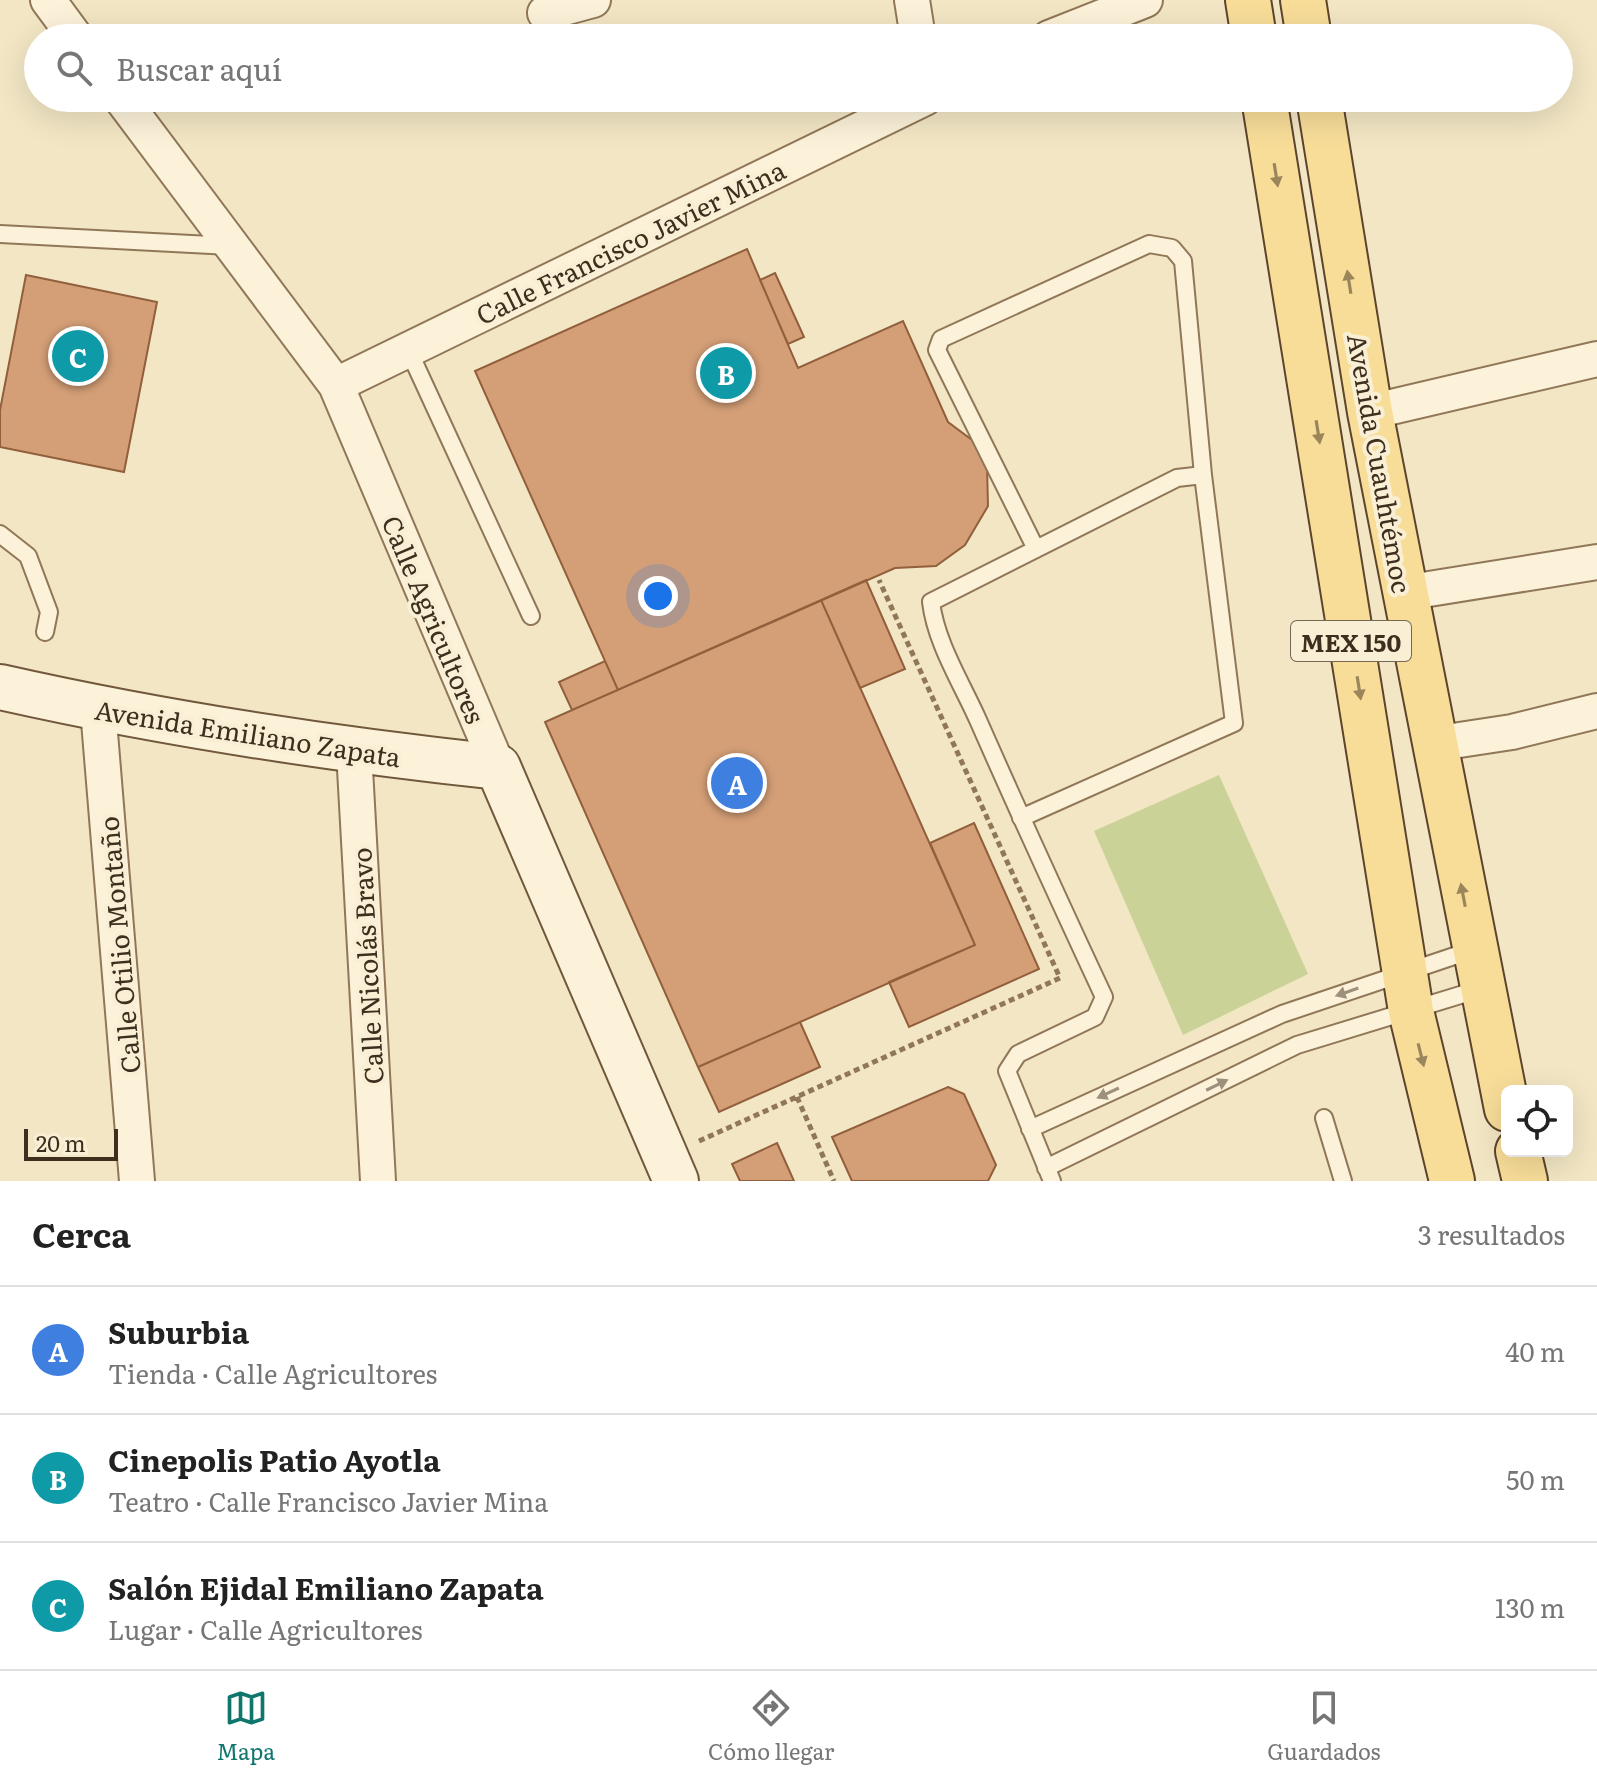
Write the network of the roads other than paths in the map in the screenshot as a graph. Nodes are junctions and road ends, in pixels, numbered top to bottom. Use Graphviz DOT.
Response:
graph roads {
  1 [pos="48,0"];
  2 [pos="593,0"];
  3 [pos="912,0"];
  4 [pos="1145,0"];
  5 [pos="1248,0"];
  6 [pos="545,13"];
  7 [pos="66,24"];
  8 [pos="916,24"];
  9 [pos="1084,24"];
  10 [pos="1252,24"];
  11 [pos="132,112"];
  12 [pos="896,112"];
  13 [pos="1266,112"];
  14 [pos="1321,112"];
  15 [pos="0,234"];
  16 [pos="232,246"];
  17 [pos="408,349"];
  18 [pos="1597,359"];
  19 [pos="336,385"];
  20 [pos="1370,412"];
  21 [pos="1203,475"];
  22 [pos="0,534"];
  23 [pos="1036,549"];
  24 [pos="1597,562"];
  25 [pos="1404,593"];
  26 [pos="531,616"];
  27 [pos="45,632"];
  28 [pos="0,687"];
  29 [pos="98,709"];
  30 [pos="1597,711"];
  31 [pos="1433,744"];
  32 [pos="354,751"];
  33 [pos="498,767"];
  34 [pos="1021,818"];
  35 [pos="1478,968"];
  36 [pos="1408,992"];
  37 [pos="1502,1085"];
  38 [pos="1324,1118"];
  39 [pos="1030,1129"];
  40 [pos="1519,1157"];
  41 [pos="670,1168"];
  42 [pos="1049,1174"];
  43 [pos="137,1181"];
  44 [pos="378,1181"];
  45 [pos="1343,1181"];
  46 [pos="1452,1181"];
  47 [pos="1525,1181"];
  1 -- 7 [label="street"];
  2 -- 6 [label="street"];
  3 -- 8 [label="street"];
  4 -- 9 [label="street"];
  5 -- 10 [label="main road"];
  11 -- 16 [label="street, Calle Agricultores"];
  12 -- 17 [label="street, Calle Francisco Javier Mina"];
  13 -- 36 [label="main road, MEX 150, one-way"];
  20 -- 14 [label="main road, Avenida Cuauhtémoc / MEX 150, one-way"];
  15 -- 16 [label="lane"];
  16 -- 19 [label="street, Calle Agricultores"];
  17 -- 19 [label="street, Calle Francisco Javier Mina"];
  17 -- 26 [label="lane"];
  18 -- 20 [label="street"];
  19 -- 33 [label="street, Calle Agricultores"];
  20 -- 25 [label="main road, Avenida Cuauhtémoc / MEX 150"];
  21 -- 23 [label="lane"];
  21 -- 23 [label="lane"];
  21 -- 34 [label="lane"];
  22 -- 27 [label="lane"];
  23 -- 34 [label="lane"];
  24 -- 25 [label="street"];
  25 -- 31 [label="main road, Avenida Cuauhtémoc / MEX 150"];
  28 -- 29 [label="street, Avenida Emiliano Zapata"];
  29 -- 32 [label="street, Avenida Emiliano Zapata"];
  29 -- 43 [label="street, Calle Otilio Montaño"];
  30 -- 31 [label="street"];
  35 -- 31 [label="main road, Avenida Cuauhtémoc / MEX 150, one-way"];
  32 -- 33 [label="street, Avenida Emiliano Zapata"];
  32 -- 44 [label="street, Calle Nicolás Bravo"];
  33 -- 41 [label="street, Calle Agricultores"];
  34 -- 39 [label="lane"];
  35 -- 36 [label="lane"];
  35 -- 36 [label="lane"];
  35 -- 37 [label="main road, Avenida Cuauhtémoc / MEX 150"];
  36 -- 39 [label="lane, one-way"];
  42 -- 36 [label="lane, one-way"];
  36 -- 46 [label="main road, MEX 150, one-way"];
  38 -- 45 [label="lane"];
  39 -- 42 [label="lane"];
  40 -- 47 [label="main road"];
}
